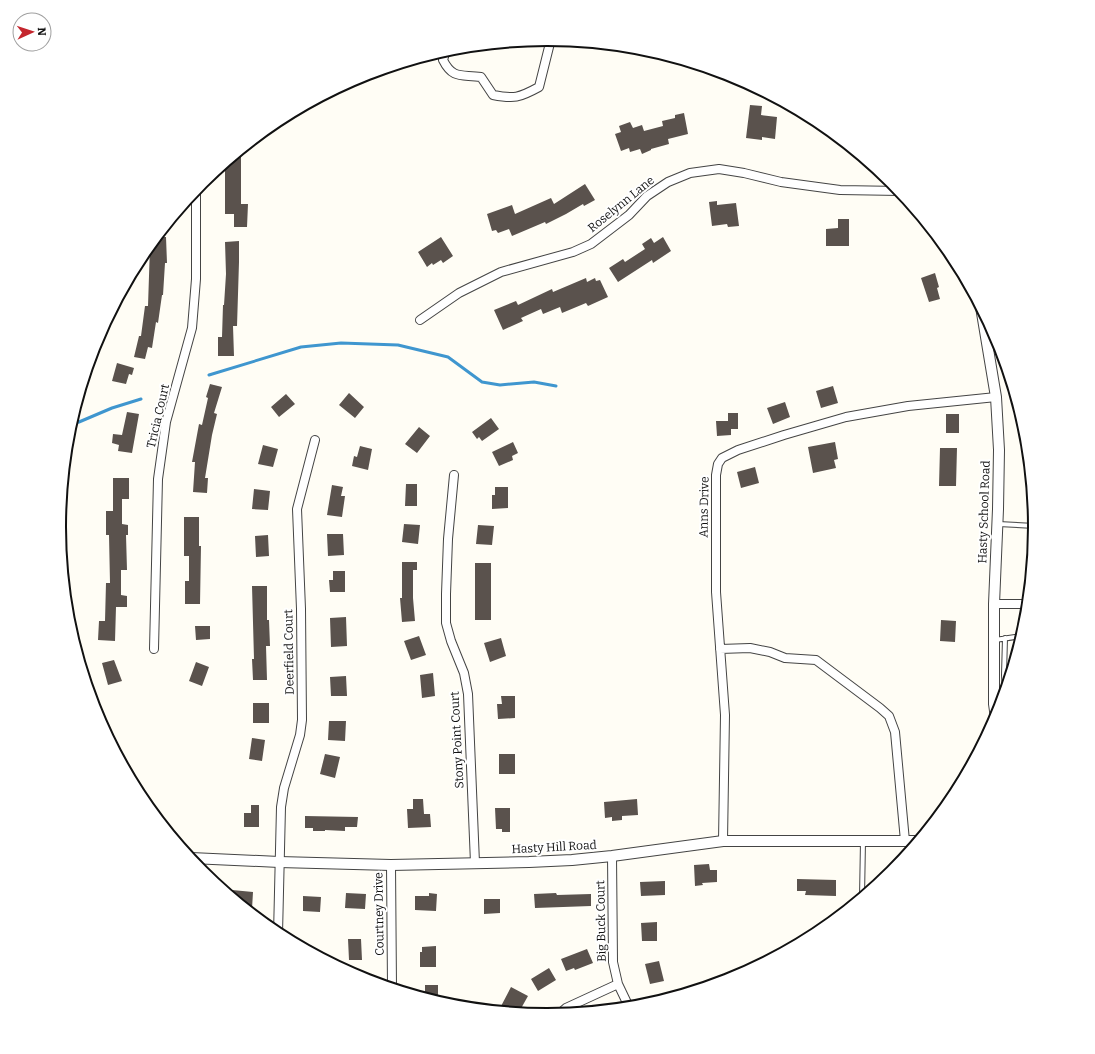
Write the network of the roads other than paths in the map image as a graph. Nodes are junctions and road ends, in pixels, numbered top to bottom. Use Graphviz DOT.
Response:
graph roads {
  1 [pos="549,46"];
  2 [pos="444,57"];
  3 [pos="892,191"];
  4 [pos="196,199"];
  5 [pos="420,320"];
  6 [pos="984,325"];
  7 [pos="996,397"];
  8 [pos="315,440"];
  9 [pos="454,475"];
  10 [pos="998,524"];
  11 [pos="1028,526"];
  12 [pos="994,604"];
  13 [pos="1022,604"];
  14 [pos="1015,637"];
  15 [pos="1005,638"];
  16 [pos="994,640"];
  17 [pos="154,649"];
  18 [pos="720,649"];
  19 [pos="1004,678"];
  20 [pos="997,697"];
  21 [pos="723,841"];
  22 [pos="863,841"];
  23 [pos="905,841"];
  24 [pos="912,841"];
  25 [pos="612,856"];
  26 [pos="199,858"];
  27 [pos="279,862"];
  28 [pos="475,863"];
  29 [pos="391,865"];
  30 [pos="862,891"];
  31 [pos="278,926"];
  32 [pos="392,982"];
  33 [pos="618,984"];
  34 [pos="626,1001"];
  35 [pos="567,1007"];
  1 -- 2 [label="street"];
  3 -- 5 [label="street, Roselynn Lane"];
  4 -- 17 [label="street, Tricia Court"];
  6 -- 7 [label="street, Hasty School Road"];
  7 -- 10 [label="street, Hasty School Road"];
  7 -- 18 [label="street, Anns Drive"];
  8 -- 27 [label="street, Deerfield Court"];
  9 -- 28 [label="street, Stony Point Court"];
  10 -- 11 [label="lane"];
  10 -- 12 [label="street, Hasty School Road"];
  12 -- 13 [label="street"];
  12 -- 16 [label="street, Hasty School Road"];
  14 -- 15 [label="lane"];
  15 -- 16 [label="lane"];
  15 -- 19 [label="lane"];
  16 -- 20 [label="street, Hasty School Road"];
  18 -- 21 [label="street, Anns Drive"];
  18 -- 23 [label="street"];
  21 -- 22 [label="street, Hasty Hill Road"];
  21 -- 25 [label="street, Hasty Hill Road"];
  22 -- 23 [label="street, Hasty Hill Road"];
  22 -- 30 [label="lane"];
  23 -- 24 [label="street, Hasty Hill Road"];
  25 -- 28 [label="street, Hasty Hill Road"];
  25 -- 33 [label="street, Big Buck Court"];
  26 -- 27 [label="street, Hasty Hill Road"];
  27 -- 29 [label="street, Hasty Hill Road"];
  27 -- 31 [label="street, Deerfield Court"];
  28 -- 29 [label="street, Hasty Hill Road"];
  29 -- 32 [label="street, Courtney Drive"];
  33 -- 34 [label="street, Big Buck Court"];
  33 -- 35 [label="street"];
}
